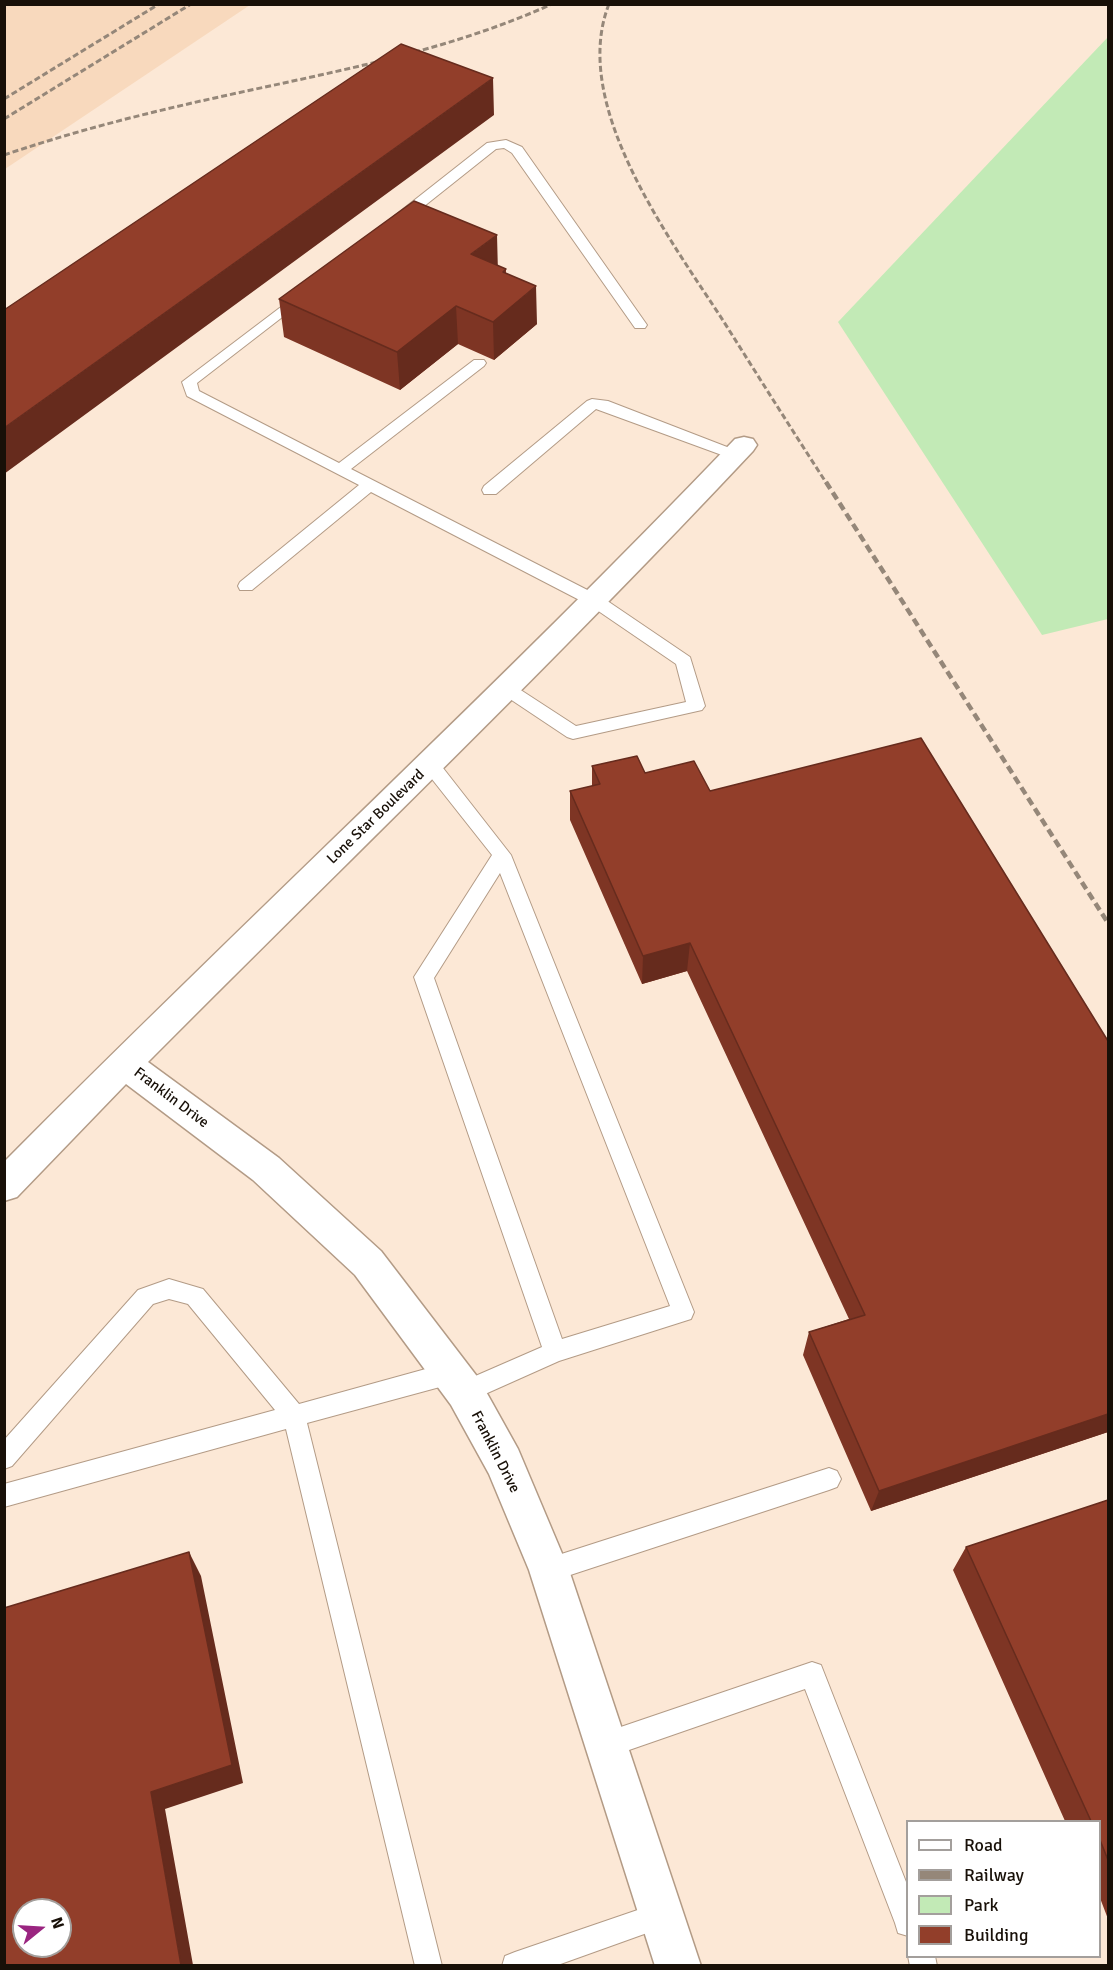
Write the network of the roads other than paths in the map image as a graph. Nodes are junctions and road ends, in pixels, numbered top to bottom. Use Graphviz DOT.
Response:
graph roads {
  1 [pos="388,227"];
  2 [pos="312,286"];
  3 [pos="640,325"];
  4 [pos="479,363"];
  5 [pos="739,450"];
  6 [pos="341,469"];
  7 [pos="370,484"];
  8 [pos="490,490"];
  9 [pos="246,586"];
  10 [pos="597,602"];
  11 [pos="507,689"];
  12 [pos="430,764"];
  13 [pos="502,855"];
  14 [pos="123,1063"];
  15 [pos="4,1186"];
  16 [pos="555,1352"];
  17 [pos="458,1383"];
  18 [pos="294,1416"];
  19 [pos="4,1458"];
  20 [pos="829,1479"];
  21 [pos="4,1496"];
  22 [pos="549,1570"];
  23 [pos="606,1745"];
  24 [pos="661,1915"];
  25 [pos="906,1918"];
  26 [pos="429,1965"];
  27 [pos="514,1965"];
  28 [pos="678,1965"];
  1 -- 3 [label="lane"];
  2 -- 6 [label="lane"];
  4 -- 6 [label="lane"];
  5 -- 8 [label="lane"];
  5 -- 10 [label="street, Lone Star Boulevard"];
  6 -- 7 [label="lane"];
  7 -- 9 [label="lane"];
  7 -- 10 [label="lane"];
  10 -- 11 [label="street, Lone Star Boulevard"];
  10 -- 11 [label="lane"];
  11 -- 12 [label="street, Lone Star Boulevard"];
  12 -- 13 [label="lane"];
  12 -- 14 [label="street, Lone Star Boulevard"];
  13 -- 16 [label="lane"];
  13 -- 16 [label="lane"];
  14 -- 15 [label="street, Lone Star Boulevard"];
  14 -- 17 [label="street, Franklin Drive"];
  16 -- 17 [label="lane"];
  17 -- 18 [label="lane"];
  17 -- 22 [label="street, Franklin Drive"];
  18 -- 19 [label="lane"];
  18 -- 21 [label="lane"];
  18 -- 26 [label="lane"];
  20 -- 22 [label="lane"];
  22 -- 23 [label="street, Franklin Drive"];
  23 -- 24 [label="street, Franklin Drive"];
  23 -- 25 [label="lane"];
  24 -- 27 [label="lane"];
  24 -- 28 [label="street, Franklin Drive"];
}
